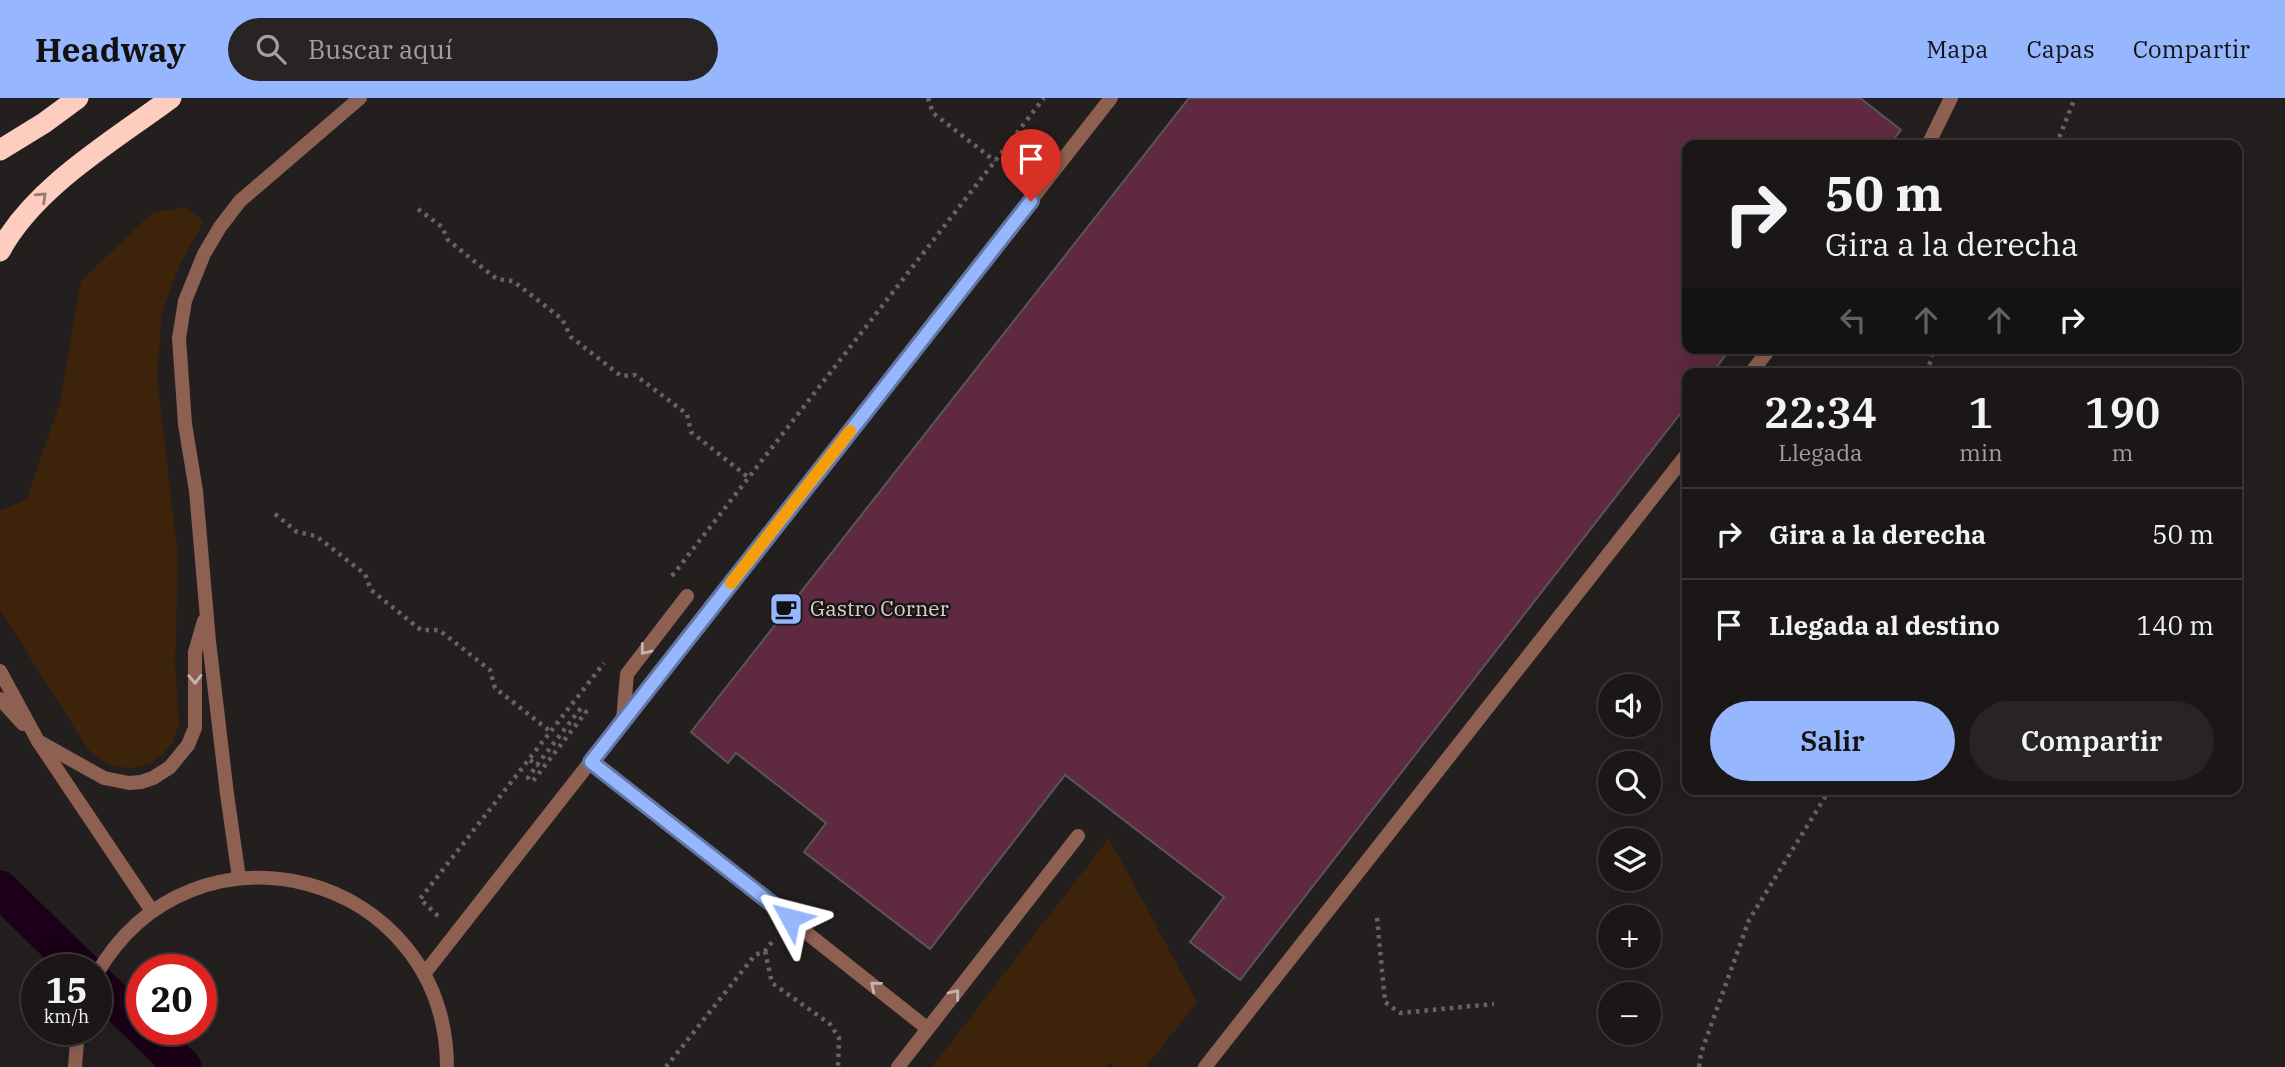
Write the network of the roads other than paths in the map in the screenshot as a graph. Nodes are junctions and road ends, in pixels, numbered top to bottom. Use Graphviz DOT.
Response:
graph roads {
  1 [pos="78,98"];
  2 [pos="171,98"];
  3 [pos="359,98"];
  4 [pos="1111,98"];
  5 [pos="1951,98"];
  6 [pos="1930,140"];
  7 [pos="0,150"];
  8 [pos="0,251"];
  9 [pos="1765,354"];
  10 [pos="1755,368"];
  11 [pos="1682,460"];
  12 [pos="687,596"];
  13 [pos="206,612"];
  14 [pos="0,671"];
  15 [pos="0,699"];
  16 [pos="623,721"];
  17 [pos="38,741"];
  18 [pos="591,762"];
  19 [pos="1078,836"];
  20 [pos="239,878"];
  21 [pos="152,911"];
  22 [pos="110,954"];
  23 [pos="424,974"];
  24 [pos="928,1029"];
  25 [pos="77,1045"];
  26 [pos="75,1067"];
  27 [pos="447,1067"];
  28 [pos="898,1067"];
  29 [pos="1205,1067"];
  1 -- 7 [label="highway"];
  8 -- 2 [label="highway, one-way"];
  3 -- 13 [label="street"];
  4 -- 16 [label="street"];
  5 -- 6 [label="street"];
  9 -- 10 [label="street"];
  11 -- 29 [label="street"];
  12 -- 16 [label="street, one-way"];
  13 -- 17 [label="street, one-way"];
  13 -- 20 [label="street"];
  14 -- 17 [label="street"];
  15 -- 17 [label="street"];
  16 -- 18 [label="street"];
  17 -- 21 [label="street"];
  18 -- 23 [label="street"];
  24 -- 18 [label="street, one-way"];
  24 -- 19 [label="street, one-way"];
  20 -- 21 [label="street"];
  20 -- 23 [label="street"];
  21 -- 22 [label="street"];
  23 -- 27 [label="street"];
  24 -- 28 [label="street"];
  25 -- 26 [label="street"];
}
